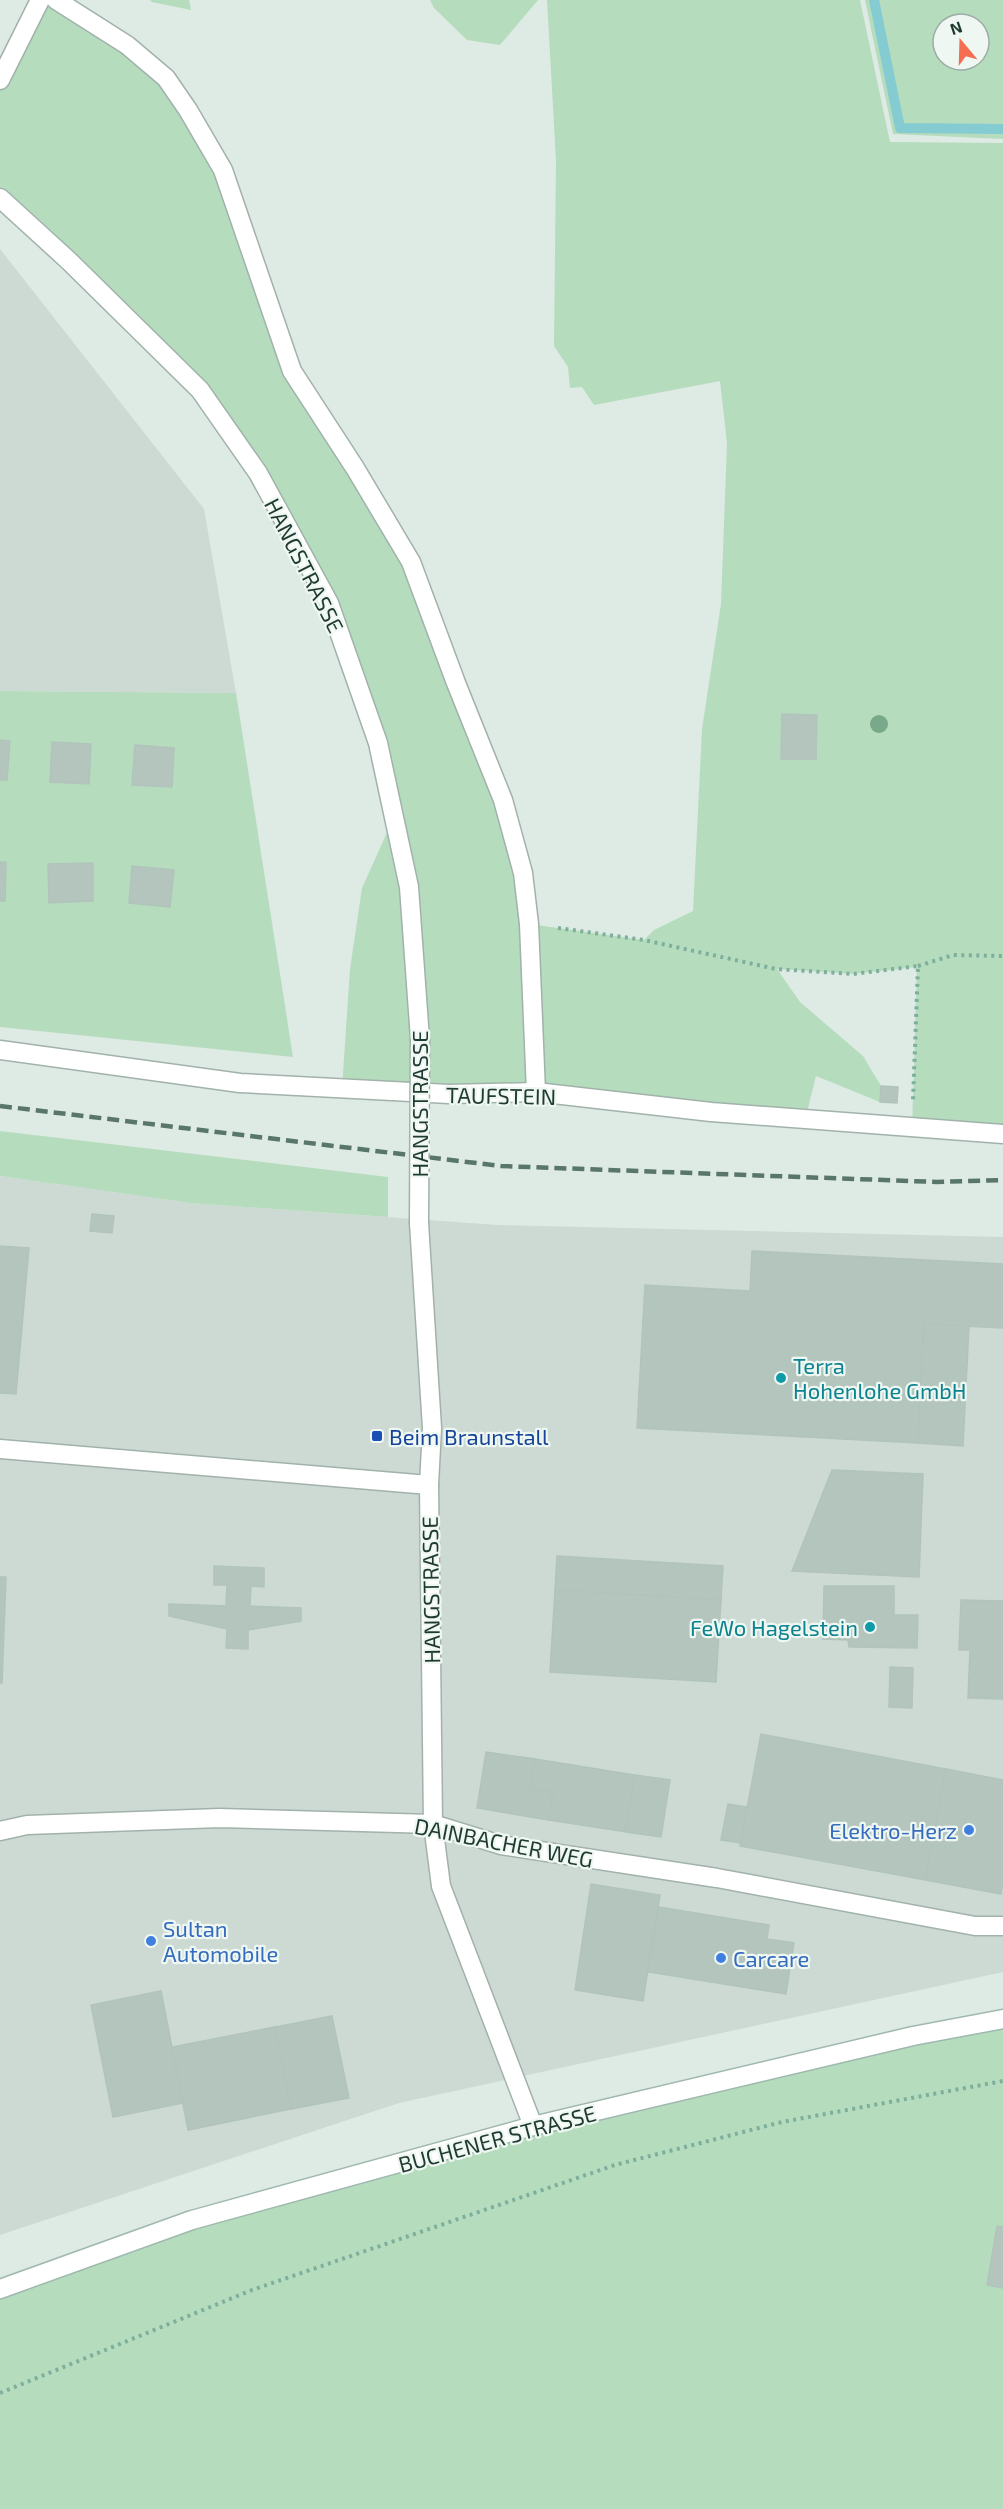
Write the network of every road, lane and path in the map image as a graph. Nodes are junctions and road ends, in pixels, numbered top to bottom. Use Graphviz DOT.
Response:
graph roads {
  1 [pos="40,0"];
  2 [pos="56,0"];
  3 [pos="0,80"];
  4 [pos="0,198"];
  5 [pos="529,924"];
  6 [pos="1003,956"];
  7 [pos="918,966"];
  8 [pos="0,1050"];
  9 [pos="536,1092"];
  10 [pos="912,1129"];
  11 [pos="1003,1134"];
  12 [pos="0,1449"];
  13 [pos="429,1485"];
  14 [pos="433,1824"];
  15 [pos="0,1831"];
  16 [pos="1003,1926"];
  17 [pos="1003,2019"];
  18 [pos="1003,2081"];
  19 [pos="533,2126"];
  20 [pos="0,2289"];
  21 [pos="0,2392"];
  1 -- 3 [label="street"];
  2 -- 5 [label="street"];
  4 -- 13 [label="street, HANGSTRASSE, bridge"];
  5 -- 7 [label="path"];
  5 -- 9 [label="street"];
  6 -- 7 [label="path"];
  7 -- 10 [label="path"];
  8 -- 9 [label="street, TAUFSTEIN"];
  9 -- 10 [label="street, TAUFSTEIN"];
  10 -- 11 [label="street, TAUFSTEIN"];
  12 -- 13 [label="street"];
  13 -- 14 [label="street, HANGSTRASSE"];
  14 -- 15 [label="street, DAINBACHER WEG"];
  14 -- 16 [label="street, DAINBACHER WEG"];
  14 -- 19 [label="street, HANGSTRASSE"];
  17 -- 19 [label="street, BUCHENER STRASSE"];
  18 -- 21 [label="path"];
  19 -- 20 [label="street, BUCHENER STRASSE"];
}
